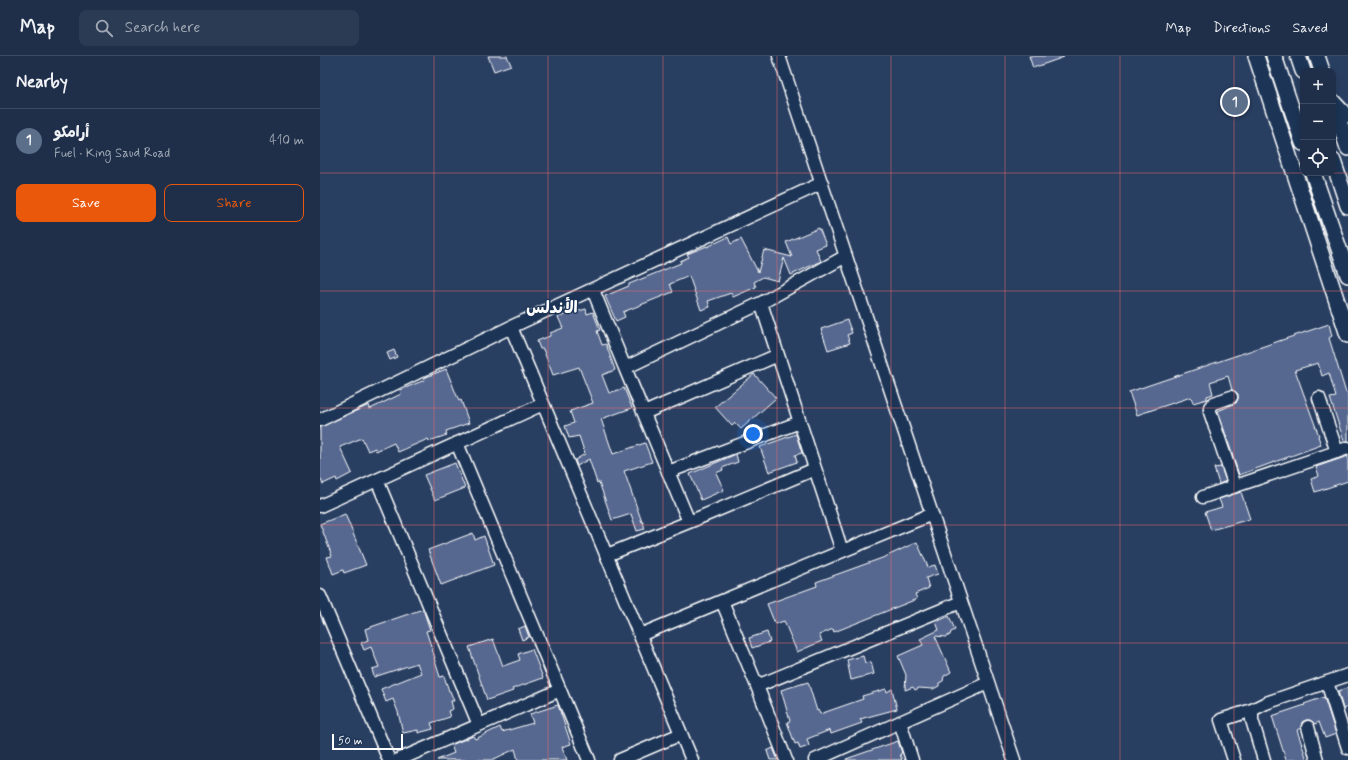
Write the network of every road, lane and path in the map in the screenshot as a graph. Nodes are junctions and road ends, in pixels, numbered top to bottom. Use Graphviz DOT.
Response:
graph roads {
  1 [pos="779,56"];
  2 [pos="1256,56"];
  3 [pos="1274,56"];
  4 [pos="1298,56"];
  5 [pos="1317,56"];
  6 [pos="1302,68"];
  7 [pos="1321,68"];
  8 [pos="1334,104"];
  9 [pos="1335,104"];
  10 [pos="1348,116"];
  11 [pos="1302,140"];
  12 [pos="1348,148"];
  13 [pos="1336,170"];
  14 [pos="1314,176"];
  15 [pos="822,184"];
  16 [pos="1348,206"];
  17 [pos="846,256"];
  18 [pos="1348,275"];
  19 [pos="593,290"];
  20 [pos="761,303"];
  21 [pos="511,327"];
  22 [pos="1348,335"];
  23 [pos="778,355"];
  24 [pos="625,368"];
  25 [pos="1232,398"];
  26 [pos="1319,398"];
  27 [pos="543,404"];
  28 [pos="644,413"];
  29 [pos="320,420"];
  30 [pos="800,422"];
  31 [pos="457,443"];
  32 [pos="1343,450"];
  33 [pos="815,469"];
  34 [pos="668,472"];
  35 [pos="377,480"];
  36 [pos="1235,486"];
  37 [pos="1203,497"];
  38 [pos="320,506"];
  39 [pos="932,514"];
  40 [pos="689,522"];
  41 [pos="842,551"];
  42 [pos="606,555"];
  43 [pos="320,596"];
  44 [pos="722,601"];
  45 [pos="961,602"];
  46 [pos="640,635"];
  47 [pos="1348,675"];
  48 [pos="1327,682"];
  49 [pos="988,683"];
  50 [pos="757,686"];
  51 [pos="560,690"];
  52 [pos="1252,710"];
  53 [pos="900,722"];
  54 [pos="1345,724"];
  55 [pos="480,725"];
  56 [pos="1308,727"];
  57 [pos="681,734"];
  58 [pos="1348,748"];
  59 [pos="389,760"];
  60 [pos="398,760"];
  61 [pos="589,760"];
  62 [pos="620,760"];
  63 [pos="692,760"];
  64 [pos="786,760"];
  65 [pos="815,760"];
  66 [pos="912,760"];
  67 [pos="1014,760"];
  68 [pos="1234,760"];
  69 [pos="1264,760"];
  70 [pos="1318,760"];
  1 -- 15 [label="street"];
  2 -- 22 [label="main road"];
  3 -- 11 [label="main road"];
  4 -- 6 [label="main road"];
  5 -- 7 [label="main road"];
  8 -- 12 [label="main road"];
  9 -- 10 [label="street"];
  13 -- 16 [label="main road"];
  14 -- 18 [label="main road"];
  15 -- 17 [label="street"];
  15 -- 19 [label="street"];
  17 -- 20 [label="street"];
  17 -- 39 [label="street"];
  19 -- 21 [label="street"];
  19 -- 24 [label="street"];
  20 -- 23 [label="street"];
  20 -- 24 [label="street"];
  21 -- 27 [label="street"];
  21 -- 29 [label="street"];
  23 -- 28 [label="street"];
  23 -- 30 [label="street"];
  24 -- 28 [label="street"];
  25 -- 36 [label="street"];
  26 -- 32 [label="street"];
  27 -- 31 [label="street"];
  27 -- 42 [label="street"];
  28 -- 34 [label="street"];
  30 -- 33 [label="street"];
  30 -- 34 [label="street"];
  31 -- 35 [label="street"];
  31 -- 51 [label="street"];
  32 -- 36 [label="street"];
  33 -- 40 [label="street"];
  33 -- 41 [label="street"];
  34 -- 40 [label="street"];
  35 -- 38 [label="street"];
  35 -- 55 [label="street"];
  36 -- 37 [label="street"];
  39 -- 41 [label="street"];
  39 -- 45 [label="street"];
  40 -- 42 [label="street"];
  41 -- 44 [label="street"];
  42 -- 46 [label="street"];
  43 -- 59 [label="street"];
  44 -- 46 [label="street"];
  44 -- 50 [label="street"];
  45 -- 49 [label="street"];
  45 -- 50 [label="street"];
  46 -- 57 [label="street"];
  47 -- 48 [label="street"];
  48 -- 52 [label="street"];
  48 -- 54 [label="street"];
  49 -- 53 [label="street"];
  49 -- 67 [label="street"];
  50 -- 64 [label="street"];
  51 -- 55 [label="street"];
  51 -- 61 [label="street"];
  52 -- 68 [label="street"];
  52 -- 69 [label="street"];
  53 -- 65 [label="street"];
  53 -- 66 [label="street"];
  54 -- 58 [label="street"];
  55 -- 60 [label="street"];
  56 -- 70 [label="street"];
  57 -- 62 [label="street"];
  57 -- 63 [label="street"];
}
